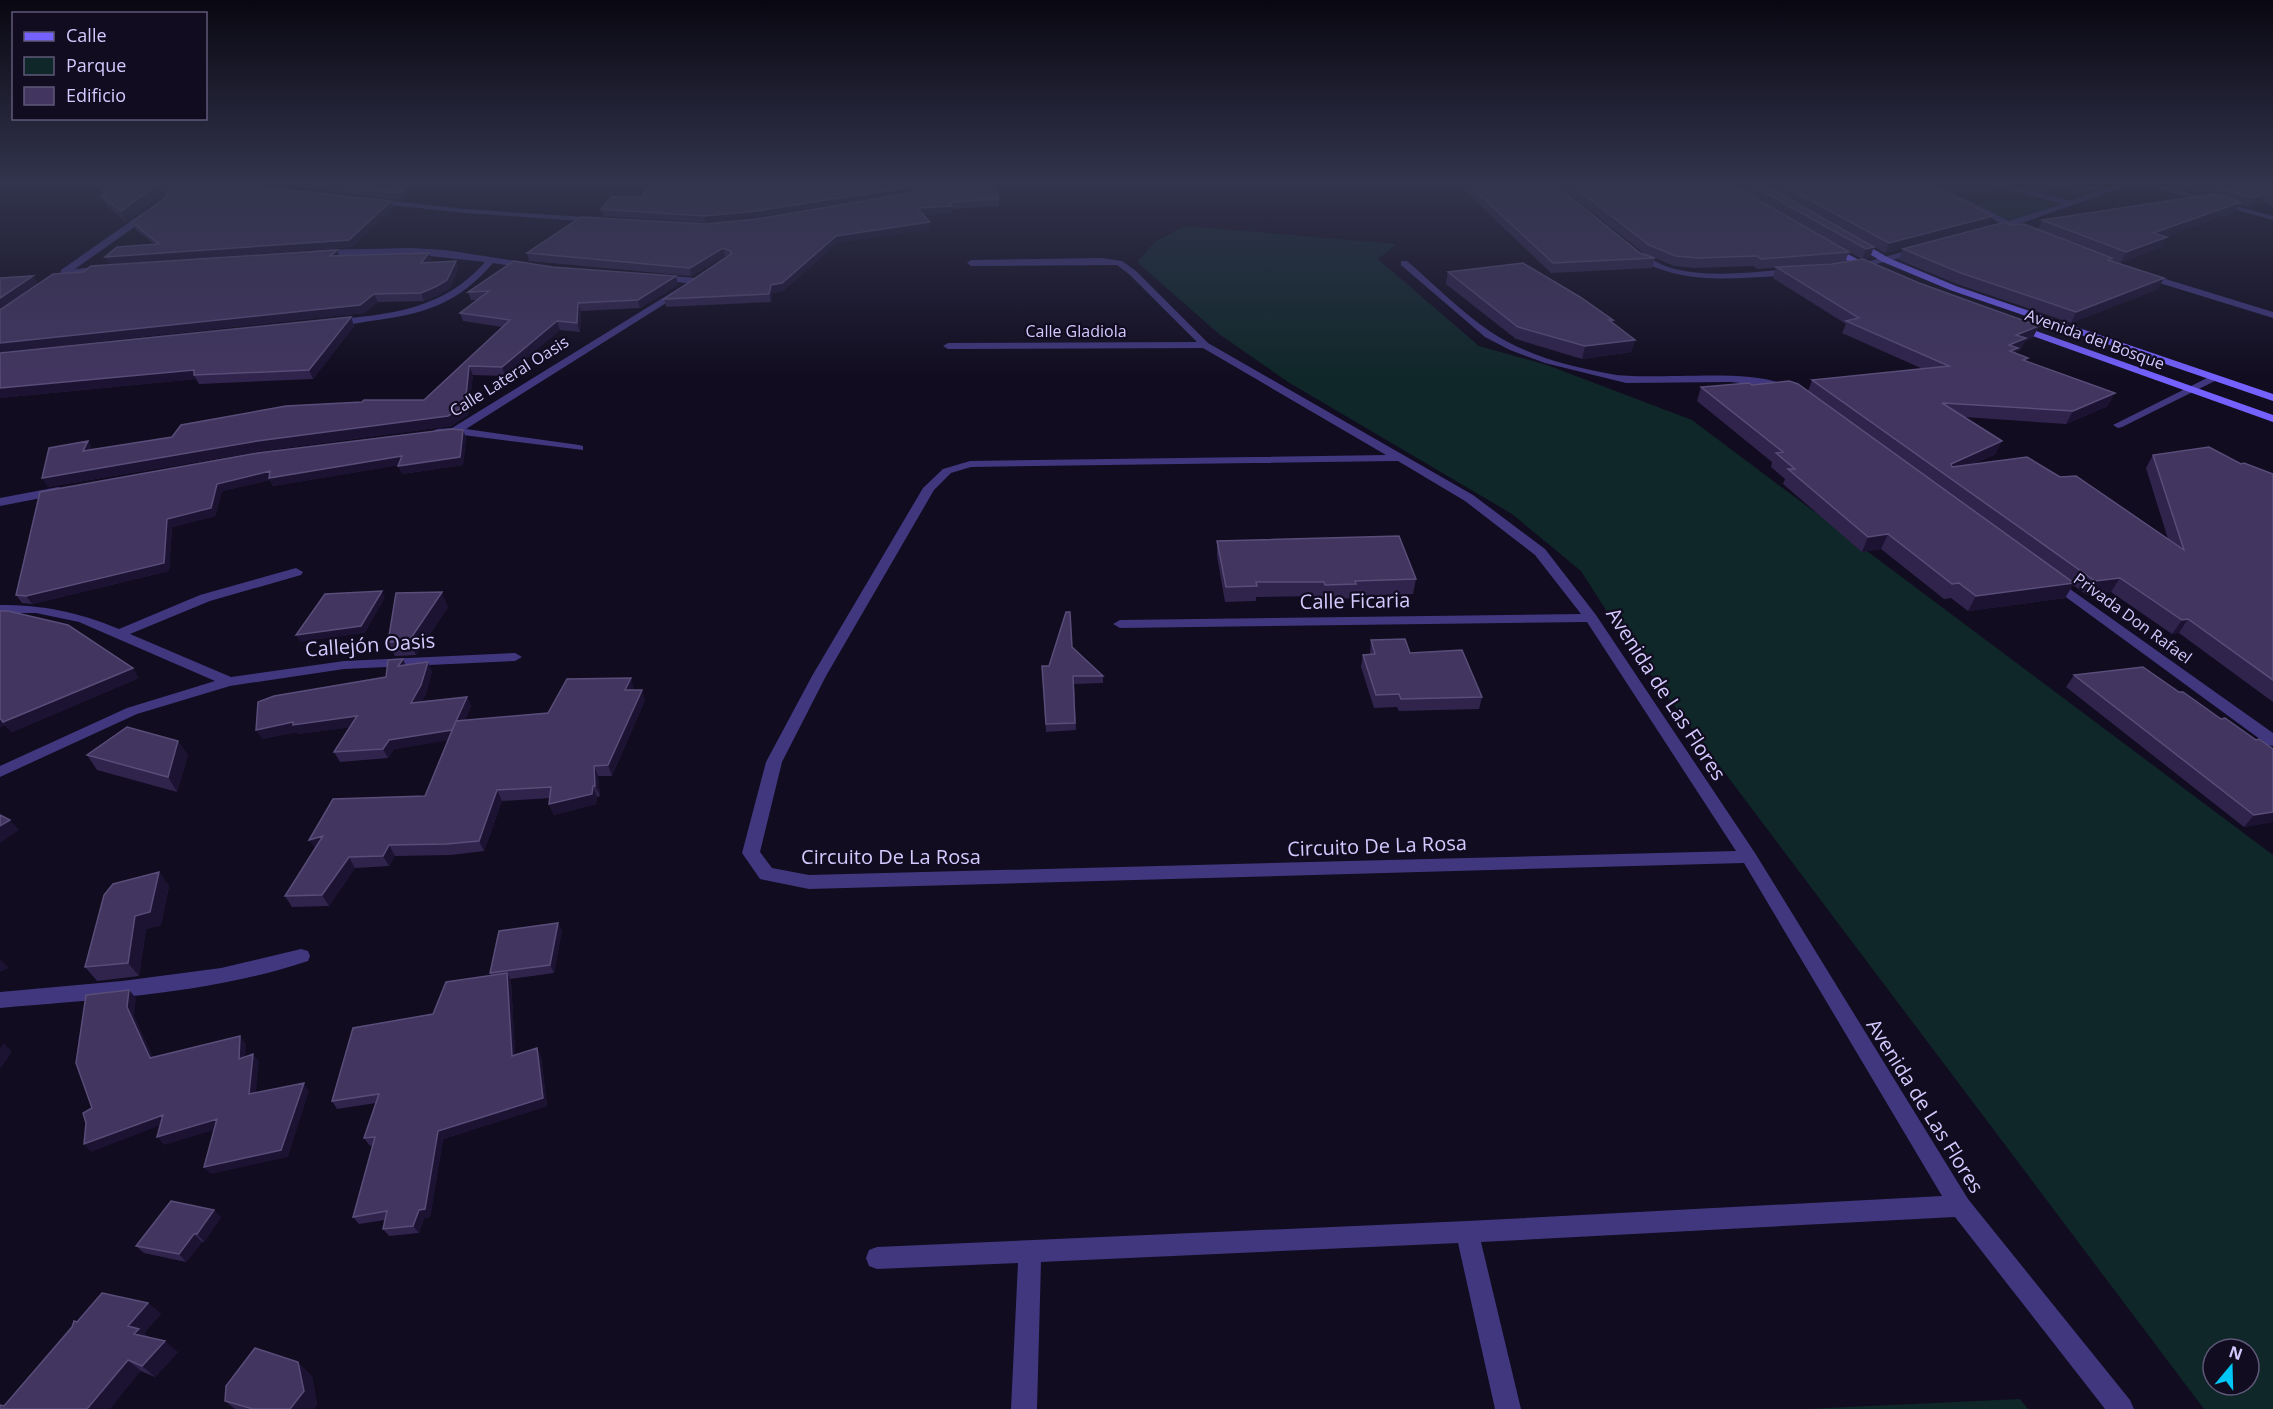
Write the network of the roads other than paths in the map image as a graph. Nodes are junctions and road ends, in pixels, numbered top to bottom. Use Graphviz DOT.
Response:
graph roads {
  1 [pos="99,248"];
  2 [pos="1628,248"];
  3 [pos="1831,248"];
  4 [pos="1865,248"];
  5 [pos="1928,248"];
  6 [pos="305,254"];
  7 [pos="1886,260"];
  8 [pos="490,261"];
  9 [pos="1404,263"];
  10 [pos="971,264"];
  11 [pos="1861,265"];
  12 [pos="121,268"];
  13 [pos="544,268"];
  14 [pos="1839,268"];
  15 [pos="1806,271"];
  16 [pos="64,272"];
  17 [pos="2134,272"];
  18 [pos="1880,273"];
  19 [pos="651,277"];
  20 [pos="55,279"];
  21 [pos="2273,315"];
  22 [pos="2005,323"];
  23 [pos="319,324"];
  24 [pos="1205,345"];
  25 [pos="948,346"];
  26 [pos="2213,378"];
  27 [pos="2187,389"];
  28 [pos="1798,393"];
  29 [pos="2273,398"];
  30 [pos="2273,419"];
  31 [pos="2118,424"];
  32 [pos="455,431"];
  33 [pos="428,434"];
  34 [pos="579,448"];
  35 [pos="1398,458"];
  36 [pos="67,489"];
  37 [pos="0,502"];
  38 [pos="296,572"];
  39 [pos="2040,572"];
  40 [pos="0,609"];
  41 [pos="1591,618"];
  42 [pos="1120,624"];
  43 [pos="118,635"];
  44 [pos="514,657"];
  45 [pos="229,682"];
  46 [pos="2273,741"];
  47 [pos="0,772"];
  48 [pos="1749,857"];
  49 [pos="301,956"];
  50 [pos="0,1000"];
  51 [pos="1960,1206"];
  52 [pos="1467,1232"];
  53 [pos="1030,1251"];
  54 [pos="877,1258"];
  55 [pos="1024,1409"];
  56 [pos="1508,1409"];
  57 [pos="2121,1409"];
  1 -- 16 [label="street"];
  2 -- 15 [label="street"];
  3 -- 11 [label="street"];
  4 -- 7 [label="street, Avenida del Bosque"];
  5 -- 7 [label="street"];
  6 -- 8 [label="street"];
  7 -- 11 [label="street"];
  7 -- 26 [label="street, Avenida del Bosque"];
  8 -- 13 [label="street"];
  8 -- 23 [label="street"];
  9 -- 28 [label="street"];
  10 -- 24 [label="street, Avenida de Las Flores"];
  11 -- 14 [label="street"];
  11 -- 18 [label="street"];
  12 -- 16 [label="street"];
  16 -- 20 [label="street"];
  17 -- 21 [label="street"];
  19 -- 32 [label="street, Calle Lateral Oasis"];
  22 -- 27 [label="street, Avenida del Bosque"];
  24 -- 25 [label="street, Calle Gladiola"];
  24 -- 35 [label="street, Avenida de Las Flores"];
  26 -- 27 [label="street"];
  26 -- 29 [label="street, Avenida del Bosque"];
  27 -- 30 [label="street, Avenida del Bosque"];
  27 -- 31 [label="street"];
  32 -- 33 [label="street, Calle Lateral Oasis"];
  32 -- 34 [label="street"];
  35 -- 41 [label="street, Avenida de Las Flores"];
  35 -- 48 [label="street, Circuito De La Rosa"];
  36 -- 37 [label="street"];
  38 -- 43 [label="street"];
  39 -- 46 [label="street, Privada Don Rafael"];
  40 -- 43 [label="street"];
  41 -- 42 [label="street, Calle Ficaria"];
  41 -- 48 [label="street, Avenida de Las Flores"];
  43 -- 45 [label="street"];
  44 -- 45 [label="street, Callejón Oasis"];
  45 -- 47 [label="street, Callejón Oasis"];
  48 -- 51 [label="street, Avenida de Las Flores"];
  49 -- 50 [label="street"];
  51 -- 52 [label="street"];
  51 -- 57 [label="street, Avenida de Las Flores"];
  52 -- 53 [label="street"];
  52 -- 56 [label="street"];
  53 -- 54 [label="street"];
  53 -- 55 [label="street"];
}
